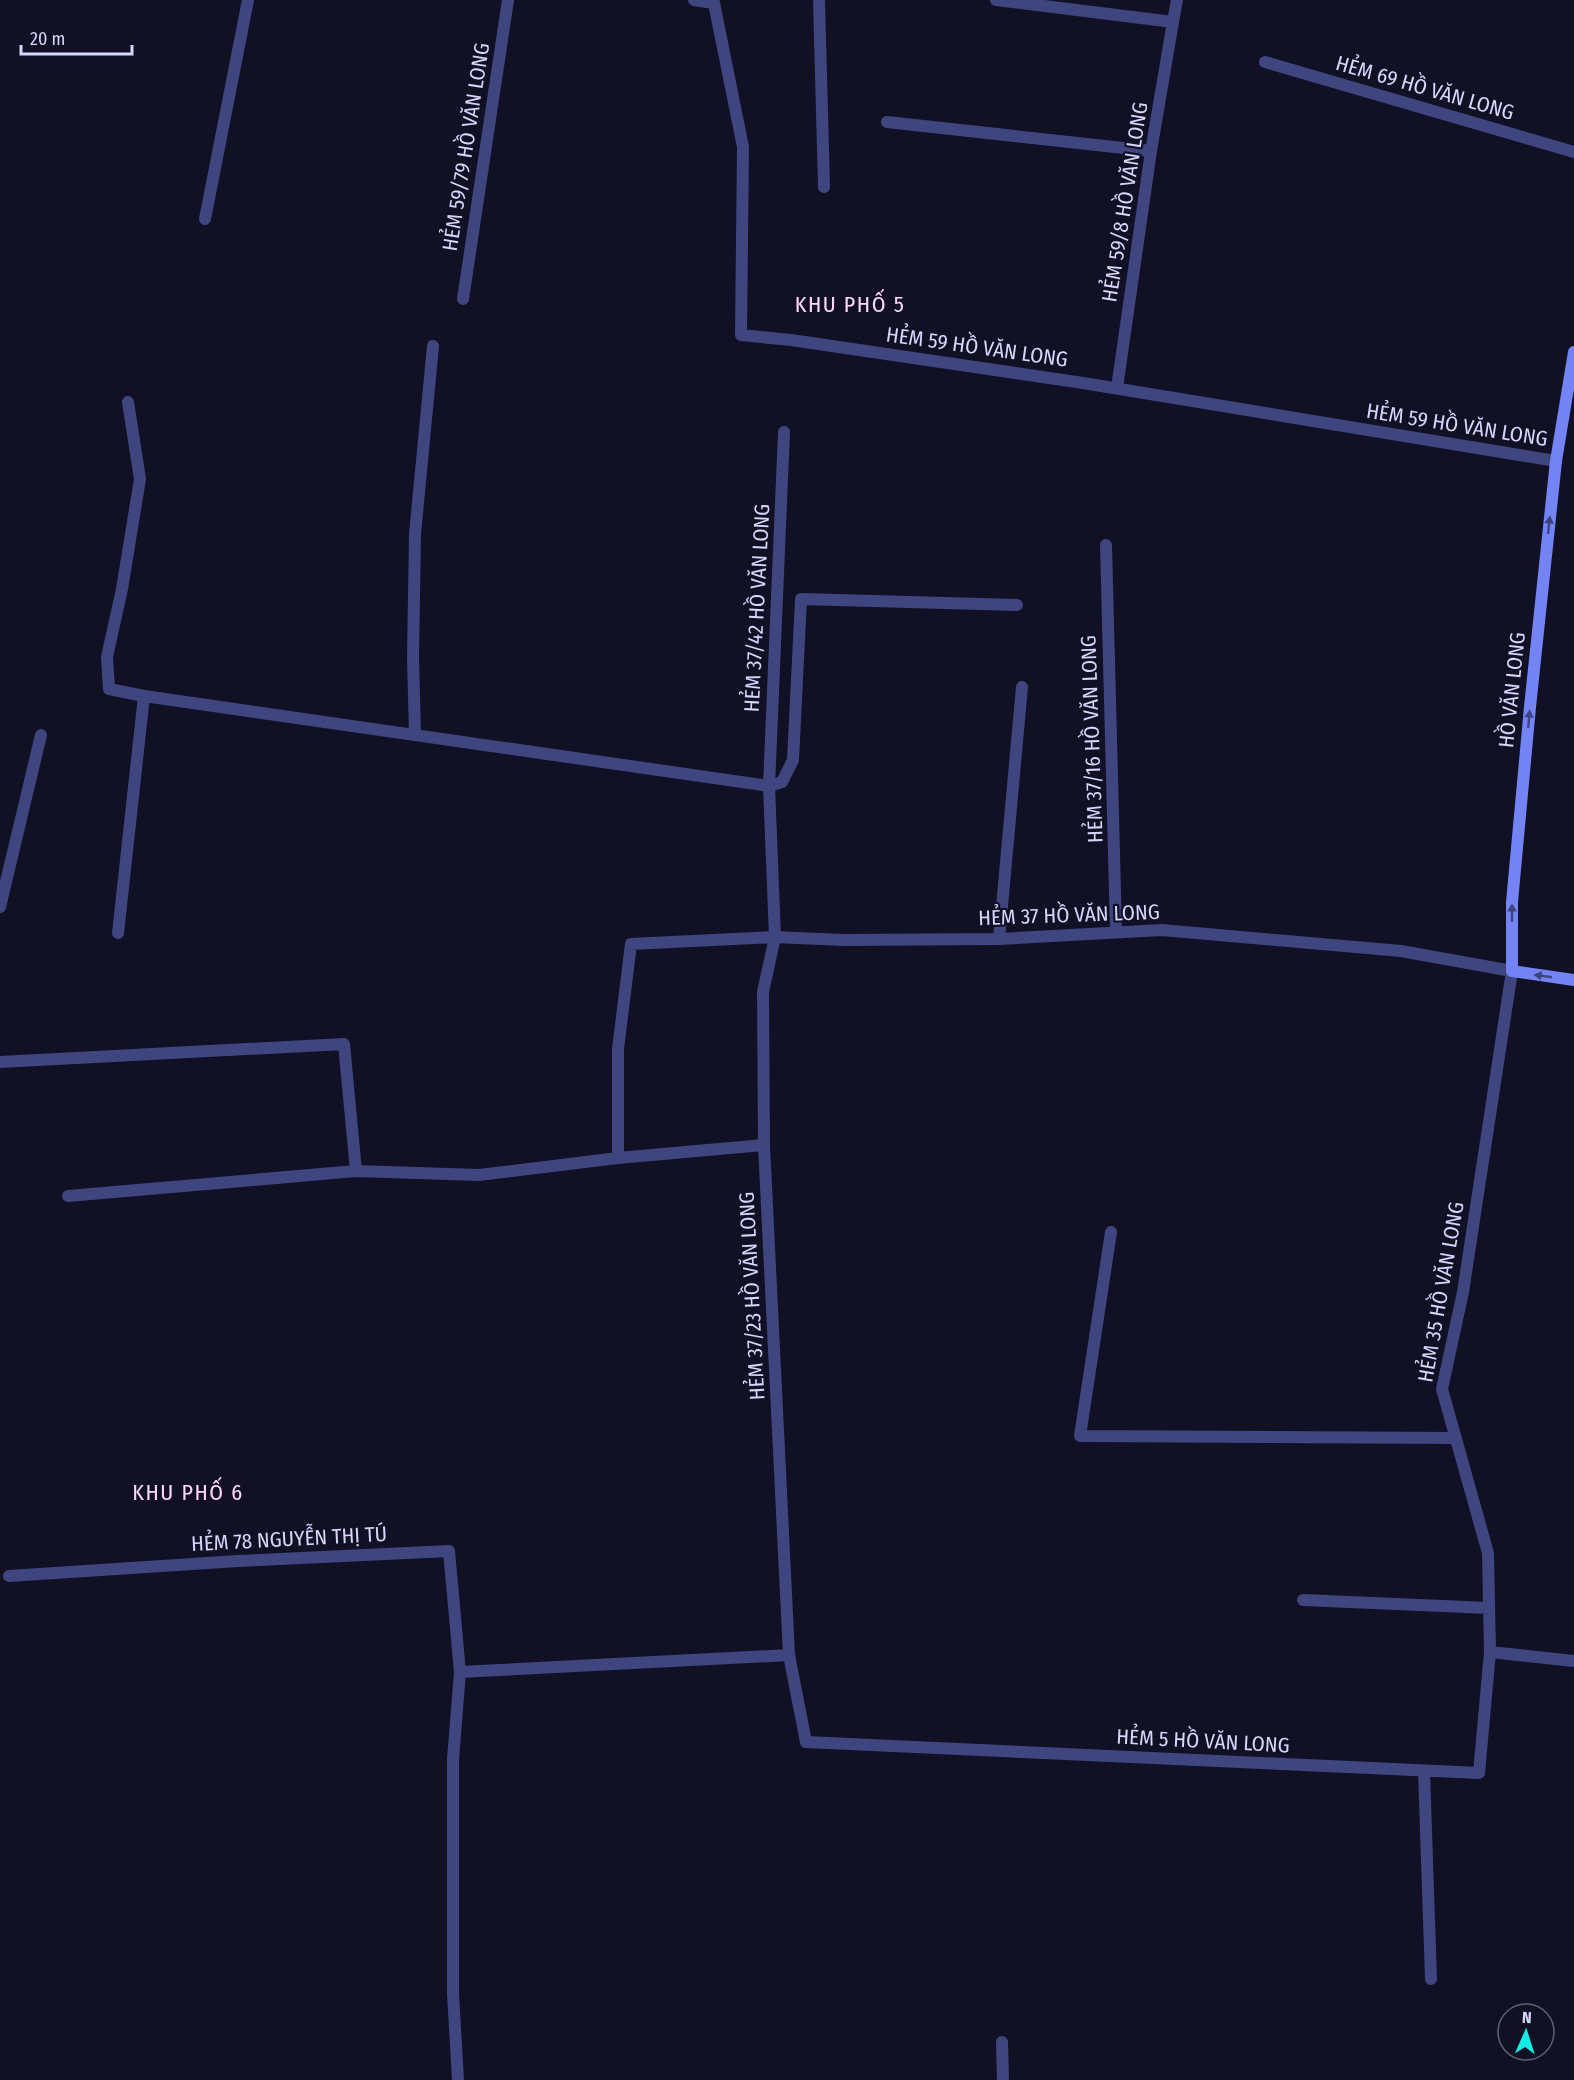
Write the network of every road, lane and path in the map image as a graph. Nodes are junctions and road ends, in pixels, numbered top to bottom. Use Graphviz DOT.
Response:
graph roads {
  1 [pos="248,0"];
  2 [pos="508,0"];
  3 [pos="694,0"];
  4 [pos="819,0"];
  5 [pos="996,0"];
  6 [pos="1178,0"];
  7 [pos="1173,22"];
  8 [pos="1265,62"];
  9 [pos="887,122"];
  10 [pos="1151,151"];
  11 [pos="1574,152"];
  12 [pos="824,187"];
  13 [pos="205,219"];
  14 [pos="463,299"];
  15 [pos="432,346"];
  16 [pos="1574,352"];
  17 [pos="1116,388"];
  18 [pos="128,402"];
  19 [pos="784,432"];
  20 [pos="1556,461"];
  21 [pos="1106,545"];
  22 [pos="1017,605"];
  23 [pos="1022,687"];
  24 [pos="144,696"];
  25 [pos="41,735"];
  26 [pos="415,735"];
  27 [pos="769,786"];
  28 [pos="0,907"];
  29 [pos="1116,931"];
  30 [pos="118,933"];
  31 [pos="775,937"];
  32 [pos="999,939"];
  33 [pos="1512,972"];
  34 [pos="1574,980"];
  35 [pos="0,1062"];
  36 [pos="764,1144"];
  37 [pos="618,1158"];
  38 [pos="356,1171"];
  39 [pos="68,1196"];
  40 [pos="1111,1232"];
  41 [pos="1456,1438"];
  42 [pos="9,1576"];
  43 [pos="1303,1600"];
  44 [pos="1489,1608"];
  45 [pos="1490,1652"];
  46 [pos="789,1655"];
  47 [pos="1574,1661"];
  48 [pos="460,1672"];
  49 [pos="1424,1771"];
  50 [pos="1431,1979"];
  51 [pos="1002,2042"];
  52 [pos="458,2080"];
  53 [pos="1003,2080"];
  1 -- 13 [label="street"];
  2 -- 14 [label="street, HẺM 59/79 HỒ VĂN LONG"];
  3 -- 17 [label="street, HẺM 59 HỒ VĂN LONG"];
  4 -- 12 [label="street"];
  5 -- 7 [label="street"];
  6 -- 7 [label="street, HẺM 59/8 HỒ VĂN LONG"];
  7 -- 10 [label="street, HẺM 59/8 HỒ VĂN LONG"];
  8 -- 11 [label="street, HẺM 69 HỒ VĂN LONG"];
  9 -- 10 [label="street"];
  10 -- 17 [label="street, HẺM 59/8 HỒ VĂN LONG"];
  15 -- 26 [label="street"];
  16 -- 20 [label="street, HỒ VĂN LONG"];
  17 -- 20 [label="street, HẺM 59 HỒ VĂN LONG"];
  18 -- 24 [label="street"];
  19 -- 27 [label="street, HẺM 37/42 HỒ VĂN LONG"];
  33 -- 20 [label="street, HỒ VĂN LONG, one-way"];
  21 -- 29 [label="street, HẺM 37/16 HỒ VĂN LONG"];
  22 -- 27 [label="street"];
  23 -- 32 [label="street"];
  24 -- 26 [label="street"];
  24 -- 30 [label="street"];
  25 -- 28 [label="street"];
  26 -- 27 [label="street"];
  27 -- 31 [label="street"];
  29 -- 32 [label="street, HẺM 37 HỒ VĂN LONG"];
  29 -- 33 [label="street, HẺM 37 HỒ VĂN LONG"];
  31 -- 32 [label="street, HẺM 37 HỒ VĂN LONG"];
  31 -- 36 [label="street, HẺM 37/23 HỒ VĂN LONG"];
  31 -- 37 [label="street, HẺM 37 HỒ VĂN LONG"];
  34 -- 33 [label="street, one-way"];
  33 -- 41 [label="street, HẺM 35 HỒ VĂN LONG"];
  35 -- 38 [label="street"];
  36 -- 37 [label="street"];
  36 -- 46 [label="street, HẺM 37/23 HỒ VĂN LONG"];
  37 -- 38 [label="street"];
  38 -- 39 [label="street"];
  40 -- 41 [label="street"];
  41 -- 44 [label="street, HẺM 35 HỒ VĂN LONG"];
  42 -- 48 [label="street, HẺM 78 NGUYỄN THỊ TÚ"];
  43 -- 44 [label="street"];
  44 -- 45 [label="street, HẺM 35 HỒ VĂN LONG"];
  45 -- 47 [label="street"];
  45 -- 49 [label="street, HẺM 5 HỒ VĂN LONG"];
  46 -- 48 [label="street"];
  46 -- 49 [label="street, HẺM 5 HỒ VĂN LONG"];
  48 -- 52 [label="street, HẺM 78 NGUYỄN THỊ TÚ"];
  49 -- 50 [label="street"];
  51 -- 53 [label="street"];
}
